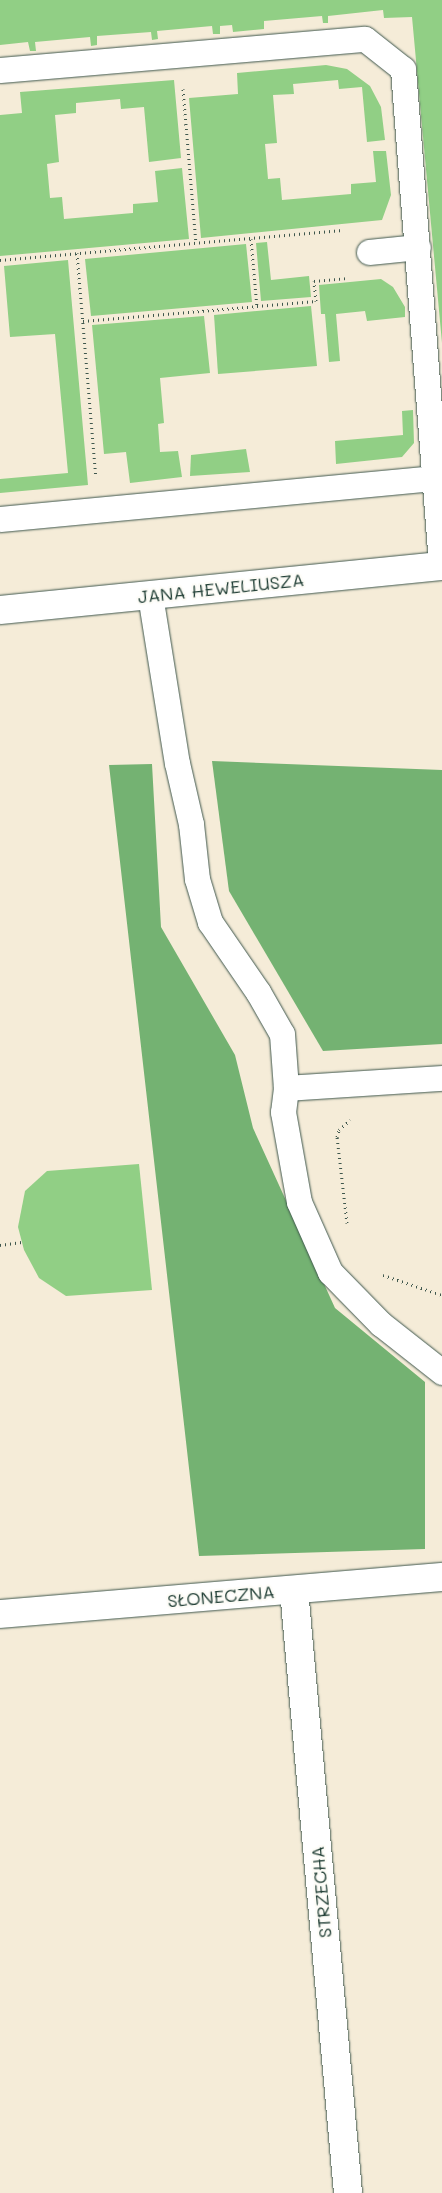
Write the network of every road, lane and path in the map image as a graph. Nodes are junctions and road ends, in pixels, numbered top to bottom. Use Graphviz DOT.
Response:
graph roads {
  1 [pos="0,70"];
  2 [pos="182,83"];
  3 [pos="346,230"];
  4 [pos="251,239"];
  5 [pos="196,243"];
  6 [pos="418,247"];
  7 [pos="369,252"];
  8 [pos="77,253"];
  9 [pos="0,260"];
  10 [pos="351,277"];
  11 [pos="257,306"];
  12 [pos="83,321"];
  13 [pos="436,478"];
  14 [pos="96,482"];
  15 [pos="0,519"];
  16 [pos="442,566"];
  17 [pos="150,595"];
  18 [pos="0,610"];
  19 [pos="442,1078"];
  20 [pos="286,1088"];
  21 [pos="357,1118"];
  22 [pos="348,1228"];
  23 [pos="22,1242"];
  24 [pos="0,1245"];
  25 [pos="379,1273"];
  26 [pos="442,1295"];
  27 [pos="442,1372"];
  28 [pos="442,1577"];
  29 [pos="294,1590"];
  30 [pos="0,1614"];
  31 [pos="348,2193"];
  1 -- 6 [label="lane"];
  2 -- 5 [label="path"];
  3 -- 4 [label="path"];
  4 -- 5 [label="path"];
  4 -- 11 [label="path"];
  5 -- 8 [label="path"];
  6 -- 7 [label="lane"];
  6 -- 13 [label="lane"];
  8 -- 9 [label="path"];
  8 -- 12 [label="path"];
  10 -- 11 [label="path"];
  11 -- 12 [label="path"];
  12 -- 14 [label="path"];
  13 -- 15 [label="lane"];
  13 -- 16 [label="lane"];
  16 -- 17 [label="street, JANA HEWELIUSZA"];
  17 -- 18 [label="street, JANA HEWELIUSZA"];
  17 -- 20 [label="lane"];
  19 -- 20 [label="lane"];
  20 -- 27 [label="lane"];
  21 -- 22 [label="path"];
  23 -- 24 [label="path"];
  25 -- 26 [label="path"];
  28 -- 29 [label="street, SŁONECZNA"];
  29 -- 30 [label="street, SŁONECZNA"];
  29 -- 31 [label="street, STRZECHA"];
}
